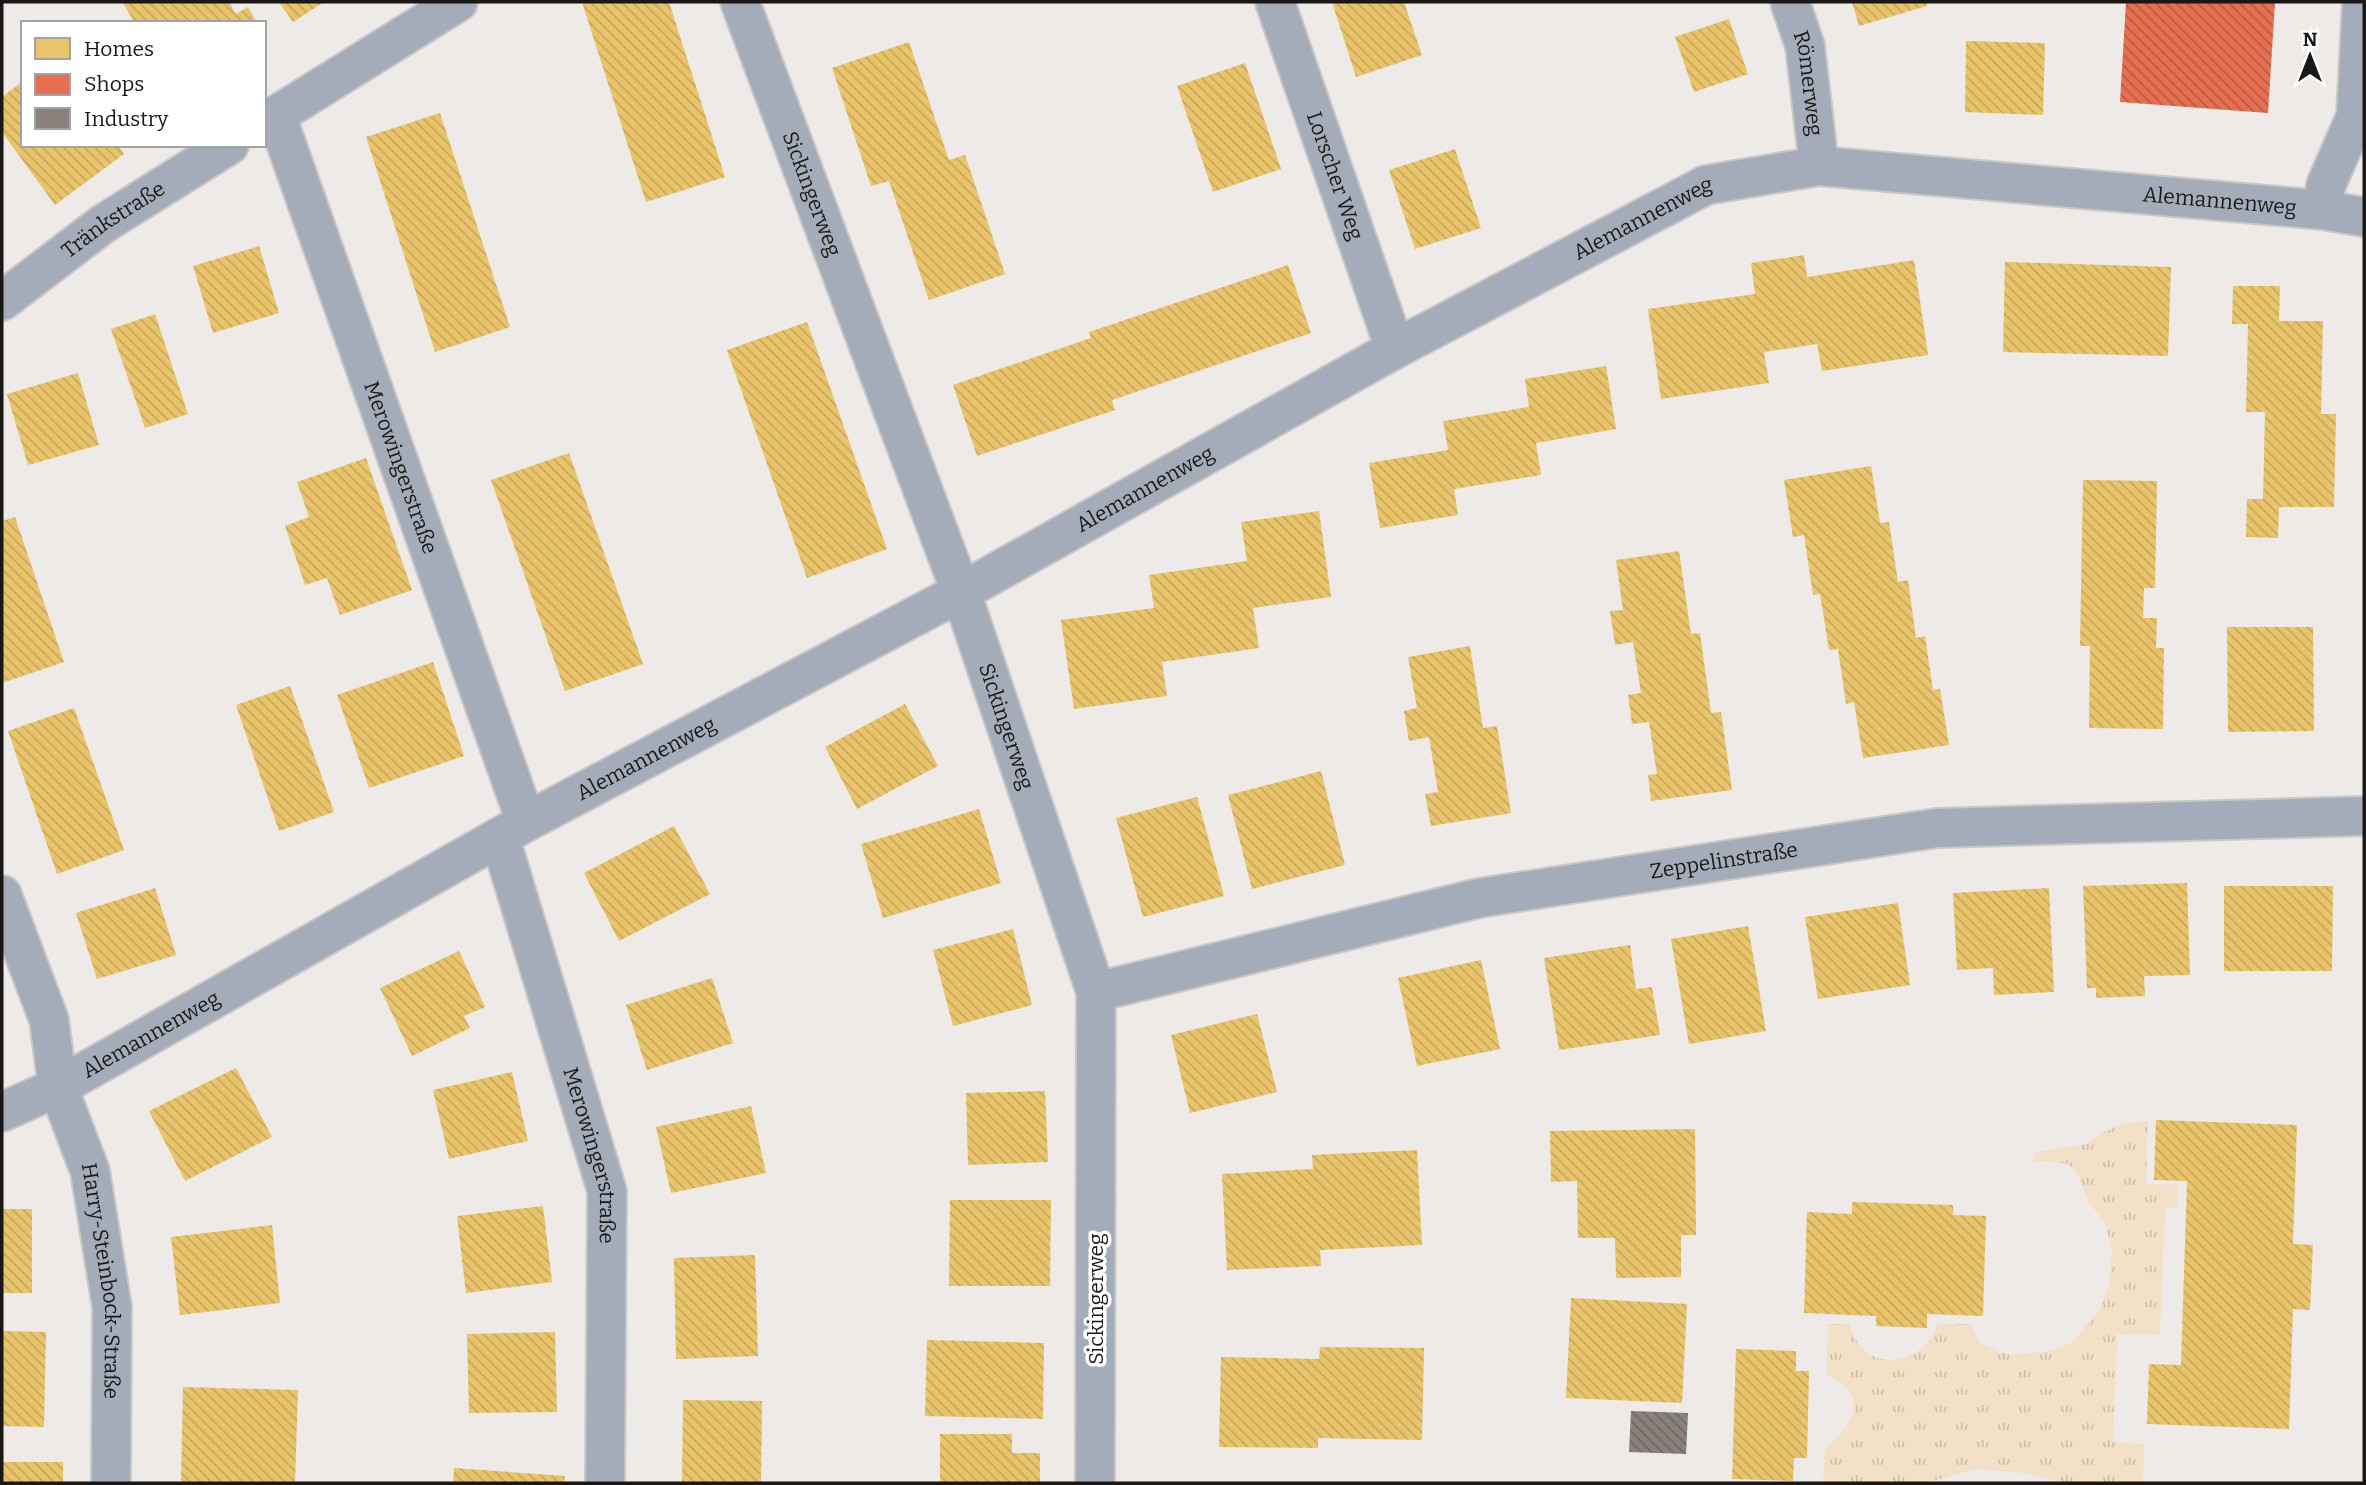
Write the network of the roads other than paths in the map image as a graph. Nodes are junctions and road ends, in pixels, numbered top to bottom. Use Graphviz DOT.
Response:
graph roads {
  1 [pos="458,2"];
  2 [pos="740,2"];
  3 [pos="1275,2"];
  4 [pos="1790,2"];
  5 [pos="2362,2"];
  6 [pos="270,119"];
  7 [pos="226,147"];
  8 [pos="1819,166"];
  9 [pos="2323,210"];
  10 [pos="2364,217"];
  11 [pos="2,301"];
  12 [pos="1395,349"];
  13 [pos="961,592"];
  14 [pos="2364,816"];
  15 [pos="513,830"];
  16 [pos="2,894"];
  17 [pos="1096,992"];
  18 [pos="58,1087"];
  19 [pos="2,1112"];
  20 [pos="111,1483"];
  21 [pos="605,1483"];
  22 [pos="1095,1483"];
  1 -- 6 [label="street"];
  2 -- 13 [label="street, Sickingerweg"];
  3 -- 12 [label="street, Lorscher Weg"];
  4 -- 8 [label="street, Römerweg"];
  5 -- 9 [label="street"];
  6 -- 15 [label="street, Merowingerstraße"];
  7 -- 11 [label="street, Tränkstraße"];
  8 -- 9 [label="street, Alemannenweg"];
  8 -- 12 [label="street, Alemannenweg"];
  9 -- 10 [label="street, Alemannenweg"];
  12 -- 13 [label="street, Alemannenweg"];
  13 -- 15 [label="street, Alemannenweg"];
  13 -- 17 [label="street, Sickingerweg"];
  14 -- 17 [label="street, Zeppelinstraße"];
  15 -- 18 [label="street, Alemannenweg"];
  15 -- 21 [label="street, Merowingerstraße"];
  16 -- 18 [label="street, Harry-Steinbock-Straße"];
  17 -- 22 [label="street, Sickingerweg"];
  18 -- 19 [label="street, Alemannenweg"];
  18 -- 20 [label="street, Harry-Steinbock-Straße"];
}
